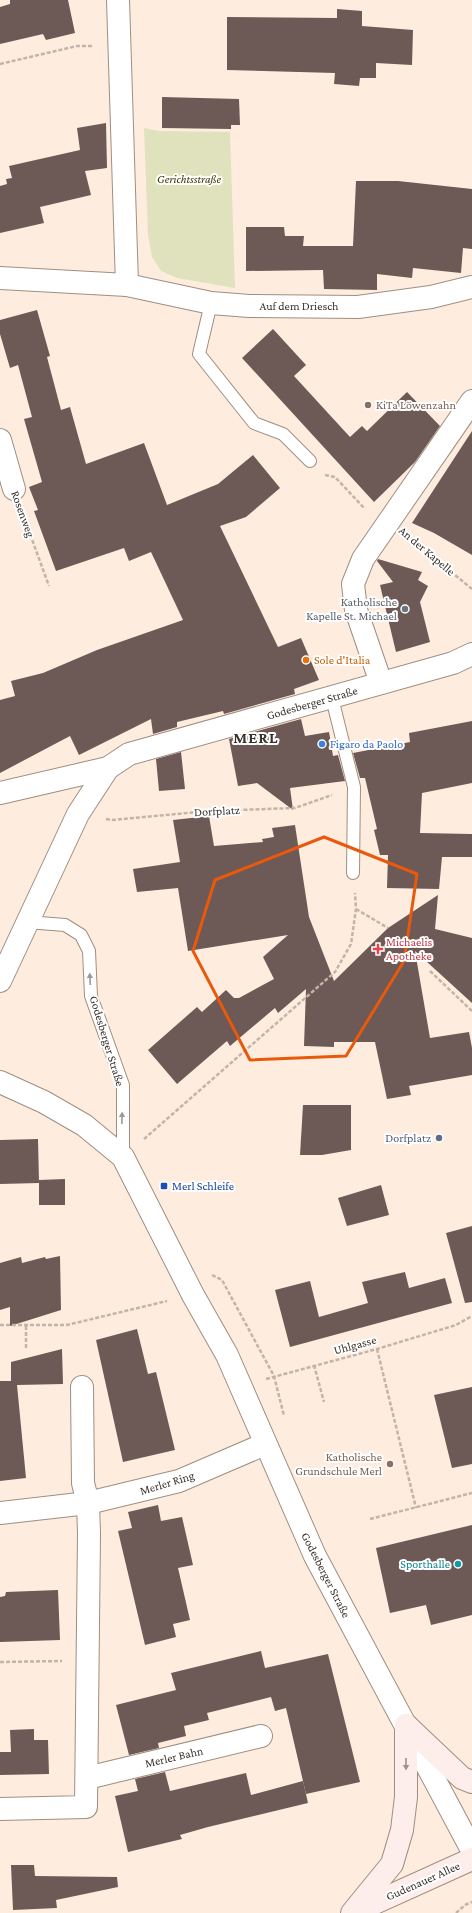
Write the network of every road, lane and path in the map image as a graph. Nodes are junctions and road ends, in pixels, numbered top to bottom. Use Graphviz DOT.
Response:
graph roads {
  1 [pos="118,0"];
  2 [pos="120,45"];
  3 [pos="0,64"];
  4 [pos="0,278"];
  5 [pos="127,285"];
  6 [pos="472,287"];
  7 [pos="211,303"];
  8 [pos="472,401"];
  9 [pos="0,440"];
  10 [pos="310,461"];
  11 [pos="14,489"];
  12 [pos="386,524"];
  13 [pos="49,586"];
  14 [pos="472,589"];
  15 [pos="472,654"];
  16 [pos="381,684"];
  17 [pos="332,698"];
  18 [pos="108,768"];
  19 [pos="354,787"];
  20 [pos="0,793"];
  21 [pos="78,814"];
  22 [pos="353,873"];
  23 [pos="356,909"];
  24 [pos="27,922"];
  25 [pos="388,928"];
  26 [pos="430,971"];
  27 [pos="0,981"];
  28 [pos="472,1011"];
  29 [pos="0,1082"];
  30 [pos="123,1157"];
  31 [pos="193,1294"];
  32 [pos="472,1316"];
  33 [pos="26,1325"];
  34 [pos="0,1326"];
  35 [pos="26,1348"];
  36 [pos="377,1349"];
  37 [pos="314,1365"];
  38 [pos="241,1386"];
  39 [pos="82,1387"];
  40 [pos="324,1402"];
  41 [pos="265,1444"];
  42 [pos="472,1493"];
  43 [pos="88,1503"];
  44 [pos="416,1508"];
  45 [pos="0,1513"];
  46 [pos="370,1520"];
  47 [pos="88,1660"];
  48 [pos="0,1662"];
  49 [pos="406,1725"];
  50 [pos="261,1736"];
  51 [pos="87,1778"];
  52 [pos="472,1782"];
  53 [pos="0,1809"];
  54 [pos="472,1850"];
  55 [pos="472,1859"];
  56 [pos="472,1902"];
  57 [pos="352,1913"];
  58 [pos="456,1913"];
  1 -- 2 [label="street"];
  2 -- 3 [label="path"];
  2 -- 5 [label="street"];
  4 -- 5 [label="street"];
  5 -- 7 [label="street, Auf dem Driesch"];
  6 -- 7 [label="street, Auf dem Driesch"];
  7 -- 10 [label="lane"];
  8 -- 12 [label="street"];
  9 -- 11 [label="street, Rosenweg"];
  10 -- 12 [label="path"];
  11 -- 13 [label="path, Rosenweg"];
  12 -- 14 [label="path, An der Kapelle"];
  12 -- 16 [label="street, An der Kapelle"];
  15 -- 16 [label="street, Godesberger Straße"];
  16 -- 17 [label="street, Godesberger Straße"];
  17 -- 18 [label="street, Godesberger Straße"];
  17 -- 19 [label="lane"];
  18 -- 20 [label="street, Godesberger Straße"];
  18 -- 21 [label="street, Godesberger Straße"];
  19 -- 21 [label="path, Dorfplatz"];
  19 -- 22 [label="lane"];
  21 -- 24 [label="street, Godesberger Straße"];
  22 -- 23 [label="path"];
  23 -- 25 [label="path"];
  23 -- 30 [label="path"];
  24 -- 27 [label="street, Godesberger Straße"];
  30 -- 24 [label="lane, Godesberger Straße, one-way"];
  26 -- 28 [label="path"];
  29 -- 30 [label="street, Godesberger Straße"];
  30 -- 31 [label="street, Godesberger Straße"];
  31 -- 33 [label="path"];
  31 -- 38 [label="street, Godesberger Straße"];
  32 -- 36 [label="path, Uhlgasse"];
  33 -- 34 [label="path"];
  33 -- 35 [label="path"];
  36 -- 37 [label="path, Uhlgasse"];
  36 -- 44 [label="path"];
  37 -- 38 [label="path, Uhlgasse"];
  37 -- 40 [label="path"];
  38 -- 41 [label="street, Godesberger Straße"];
  39 -- 43 [label="street"];
  41 -- 43 [label="street, Merler Ring"];
  41 -- 49 [label="street, Godesberger Straße"];
  42 -- 44 [label="path"];
  43 -- 45 [label="street, Merler Ring"];
  43 -- 47 [label="street"];
  44 -- 46 [label="path"];
  47 -- 48 [label="path"];
  47 -- 51 [label="street"];
  49 -- 52 [label="main road"];
  49 -- 54 [label="street, Godesberger Straße"];
  49 -- 57 [label="main road, one-way"];
  50 -- 51 [label="street, Merler Bahn"];
  51 -- 53 [label="street"];
  55 -- 57 [label="main road, Gudenauer Allee"];
  56 -- 58 [label="path"];
}
